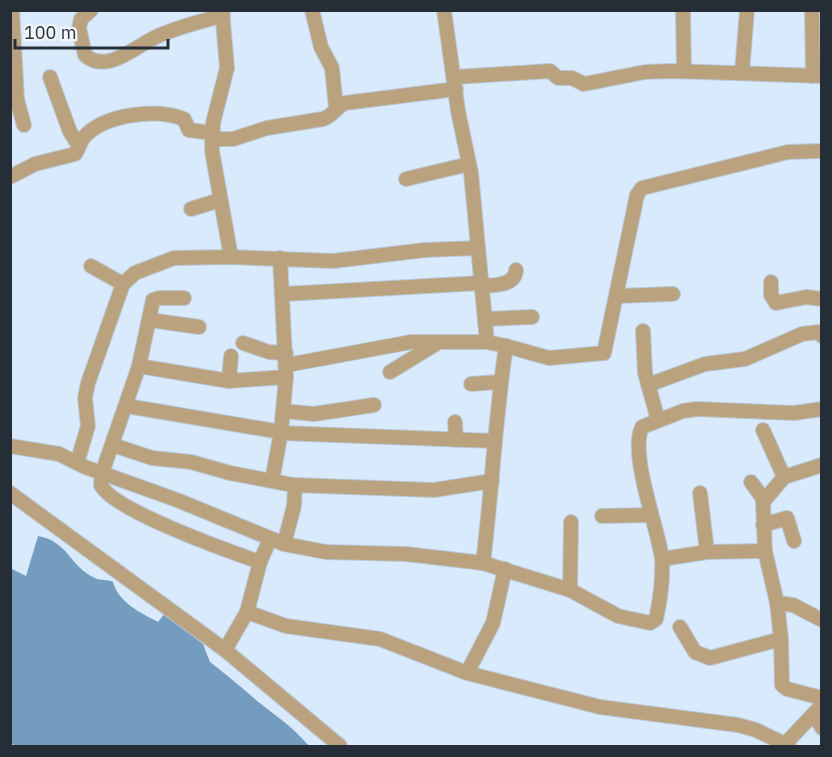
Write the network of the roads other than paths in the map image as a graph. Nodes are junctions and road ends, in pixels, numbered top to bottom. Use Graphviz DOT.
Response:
graph roads {
  1 [pos="12,10"];
  2 [pos="91,10"];
  3 [pos="312,10"];
  4 [pos="444,10"];
  5 [pos="683,10"];
  6 [pos="747,10"];
  7 [pos="812,10"];
  8 [pos="223,13"];
  9 [pos="12,35"];
  10 [pos="684,71"];
  11 [pos="742,72"];
  12 [pos="817,76"];
  13 [pos="50,77"];
  14 [pos="455,83"];
  15 [pos="336,108"];
  16 [pos="24,125"];
  17 [pos="212,136"];
  18 [pos="79,146"];
  19 [pos="822,152"];
  20 [pos="470,164"];
  21 [pos="10,177"];
  22 [pos="405,179"];
  23 [pos="220,200"];
  24 [pos="191,209"];
  25 [pos="477,248"];
  26 [pos="231,257"];
  27 [pos="280,258"];
  28 [pos="91,266"];
  29 [pos="516,270"];
  30 [pos="771,282"];
  31 [pos="123,284"];
  32 [pos="481,285"];
  33 [pos="284,294"];
  34 [pos="673,294"];
  35 [pos="617,296"];
  36 [pos="184,298"];
  37 [pos="822,299"];
  38 [pos="532,317"];
  39 [pos="485,319"];
  40 [pos="150,320"];
  41 [pos="199,327"];
  42 [pos="643,330"];
  43 [pos="822,336"];
  44 [pos="439,342"];
  45 [pos="487,342"];
  46 [pos="243,343"];
  47 [pos="506,346"];
  48 [pos="231,356"];
  49 [pos="286,365"];
  50 [pos="139,366"];
  51 [pos="390,372"];
  52 [pos="229,381"];
  53 [pos="499,382"];
  54 [pos="471,384"];
  55 [pos="648,385"];
  56 [pos="374,405"];
  57 [pos="127,406"];
  58 [pos="822,409"];
  59 [pos="283,411"];
  60 [pos="658,420"];
  61 [pos="454,422"];
  62 [pos="764,430"];
  63 [pos="281,433"];
  64 [pos="456,440"];
  65 [pos="495,441"];
  66 [pos="113,445"];
  67 [pos="10,446"];
  68 [pos="773,460"];
  69 [pos="77,463"];
  70 [pos="822,465"];
  71 [pos="102,473"];
  72 [pos="783,478"];
  73 [pos="272,481"];
  74 [pos="492,481"];
  75 [pos="752,482"];
  76 [pos="295,485"];
  77 [pos="10,493"];
  78 [pos="700,493"];
  79 [pos="764,500"];
  80 [pos="651,515"];
  81 [pos="602,516"];
  82 [pos="571,522"];
  83 [pos="763,525"];
  84 [pos="270,539"];
  85 [pos="794,541"];
  86 [pos="284,544"];
  87 [pos="765,550"];
  88 [pos="707,552"];
  89 [pos="662,559"];
  90 [pos="260,562"];
  91 [pos="483,563"];
  92 [pos="505,568"];
  93 [pos="570,590"];
  94 [pos="777,603"];
  95 [pos="247,612"];
  96 [pos="822,620"];
  97 [pos="680,627"];
  98 [pos="781,639"];
  99 [pos="225,650"];
  100 [pos="467,673"];
  101 [pos="822,698"];
  102 [pos="818,709"];
  103 [pos="822,728"];
  104 [pos="787,745"];
  105 [pos="340,747"];
  1 -- 9 [label="street"];
  2 -- 8 [label="street"];
  3 -- 15 [label="street"];
  4 -- 14 [label="street"];
  5 -- 10 [label="street"];
  6 -- 11 [label="street"];
  7 -- 12 [label="street"];
  8 -- 17 [label="street"];
  9 -- 16 [label="street"];
  10 -- 11 [label="street"];
  10 -- 14 [label="street"];
  11 -- 12 [label="street"];
  13 -- 18 [label="street"];
  14 -- 15 [label="street"];
  14 -- 20 [label="street"];
  15 -- 17 [label="street"];
  17 -- 18 [label="street"];
  17 -- 23 [label="street"];
  18 -- 21 [label="street"];
  19 -- 35 [label="street"];
  20 -- 22 [label="street"];
  20 -- 25 [label="street"];
  23 -- 24 [label="street"];
  23 -- 26 [label="street"];
  25 -- 27 [label="street"];
  25 -- 32 [label="street"];
  26 -- 27 [label="street"];
  26 -- 31 [label="street"];
  27 -- 33 [label="street"];
  28 -- 31 [label="street"];
  29 -- 32 [label="street"];
  30 -- 37 [label="street"];
  31 -- 69 [label="street"];
  32 -- 33 [label="street"];
  32 -- 39 [label="street"];
  33 -- 49 [label="street"];
  34 -- 35 [label="street"];
  35 -- 47 [label="street"];
  36 -- 40 [label="street"];
  38 -- 39 [label="street"];
  39 -- 45 [label="street"];
  40 -- 41 [label="street"];
  40 -- 50 [label="street"];
  42 -- 55 [label="street"];
  43 -- 55 [label="street"];
  44 -- 45 [label="street"];
  44 -- 49 [label="street"];
  44 -- 51 [label="street"];
  45 -- 47 [label="street"];
  46 -- 49 [label="street"];
  47 -- 53 [label="street"];
  48 -- 52 [label="street"];
  49 -- 52 [label="street"];
  49 -- 59 [label="street"];
  50 -- 52 [label="street"];
  50 -- 57 [label="street"];
  53 -- 54 [label="street"];
  53 -- 65 [label="street"];
  55 -- 60 [label="street"];
  56 -- 59 [label="street"];
  57 -- 63 [label="street"];
  57 -- 66 [label="street"];
  58 -- 60 [label="street"];
  59 -- 63 [label="street"];
  60 -- 80 [label="street"];
  61 -- 64 [label="street"];
  62 -- 72 [label="street"];
  63 -- 64 [label="street"];
  63 -- 73 [label="street"];
  64 -- 65 [label="street"];
  65 -- 74 [label="street"];
  66 -- 71 [label="street"];
  66 -- 73 [label="street"];
  67 -- 69 [label="street"];
  68 -- 72 [label="street"];
  69 -- 71 [label="street"];
  70 -- 72 [label="street"];
  71 -- 84 [label="street"];
  71 -- 90 [label="street"];
  72 -- 79 [label="street"];
  73 -- 76 [label="street"];
  74 -- 76 [label="street"];
  74 -- 91 [label="street"];
  75 -- 79 [label="street"];
  76 -- 86 [label="street"];
  77 -- 99 [label="street"];
  78 -- 88 [label="street"];
  79 -- 83 [label="street"];
  80 -- 81 [label="street"];
  80 -- 89 [label="street"];
  82 -- 93 [label="street"];
  83 -- 85 [label="street"];
  83 -- 87 [label="street"];
  84 -- 86 [label="street"];
  84 -- 90 [label="street"];
  86 -- 91 [label="street"];
  87 -- 88 [label="street"];
  87 -- 94 [label="street"];
  88 -- 89 [label="street"];
  89 -- 93 [label="street"];
  90 -- 95 [label="street"];
  91 -- 92 [label="street"];
  92 -- 93 [label="street"];
  92 -- 100 [label="street"];
  94 -- 96 [label="street"];
  94 -- 98 [label="street"];
  95 -- 99 [label="street"];
  95 -- 100 [label="street"];
  97 -- 98 [label="street"];
  98 -- 101 [label="street"];
  99 -- 105 [label="street"];
  100 -- 104 [label="street"];
  102 -- 103 [label="street"];
  102 -- 104 [label="street"];
}
